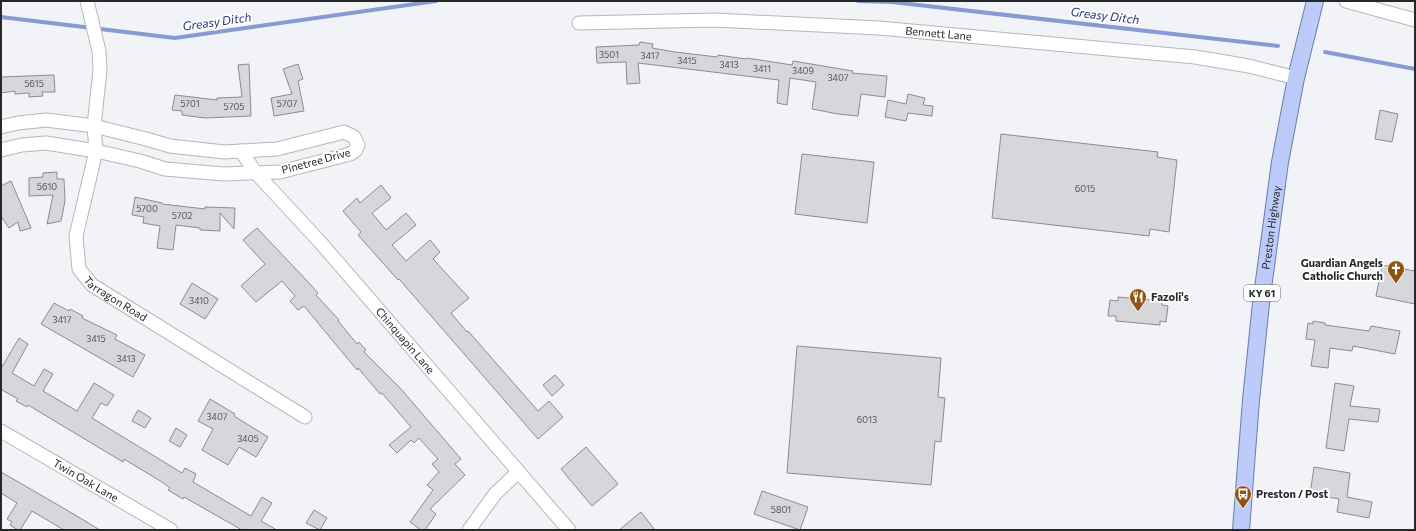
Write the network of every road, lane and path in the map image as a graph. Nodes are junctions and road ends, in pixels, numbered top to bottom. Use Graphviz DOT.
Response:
graph roads {
  1 [pos="1315,1"];
  2 [pos="1346,1"];
  3 [pos="88,5"];
  4 [pos="1415,20"];
  5 [pos="579,23"];
  6 [pos="1296,78"];
  7 [pos="94,126"];
  8 [pos="1,127"];
  9 [pos="1,150"];
  10 [pos="96,151"];
  11 [pos="241,151"];
  12 [pos="256,173"];
  13 [pos="305,417"];
  14 [pos="1,431"];
  15 [pos="518,472"];
  16 [pos="171,530"];
  17 [pos="469,530"];
  18 [pos="569,530"];
  19 [pos="1241,530"];
  1 -- 6 [label="main road, Preston Highway / KY 61"];
  2 -- 4 [label="street"];
  3 -- 7 [label="street, Tarragon Road"];
  5 -- 6 [label="street, Bennett Lane"];
  6 -- 19 [label="main road, Preston Highway / KY 61"];
  7 -- 8 [label="street, Pinetree Drive"];
  7 -- 10 [label="street, Tarragon Road"];
  7 -- 11 [label="street, Pinetree Drive"];
  9 -- 10 [label="street, Pinetree Drive"];
  10 -- 12 [label="street, Pinetree Drive"];
  10 -- 13 [label="street, Tarragon Road"];
  11 -- 12 [label="street, Chinquapin Lane"];
  11 -- 12 [label="street, Pinetree Drive"];
  12 -- 15 [label="street, Chinquapin Lane"];
  14 -- 16 [label="street, Twin Oak Lane"];
  15 -- 17 [label="street"];
  15 -- 18 [label="street, Chinquapin Lane"];
}
